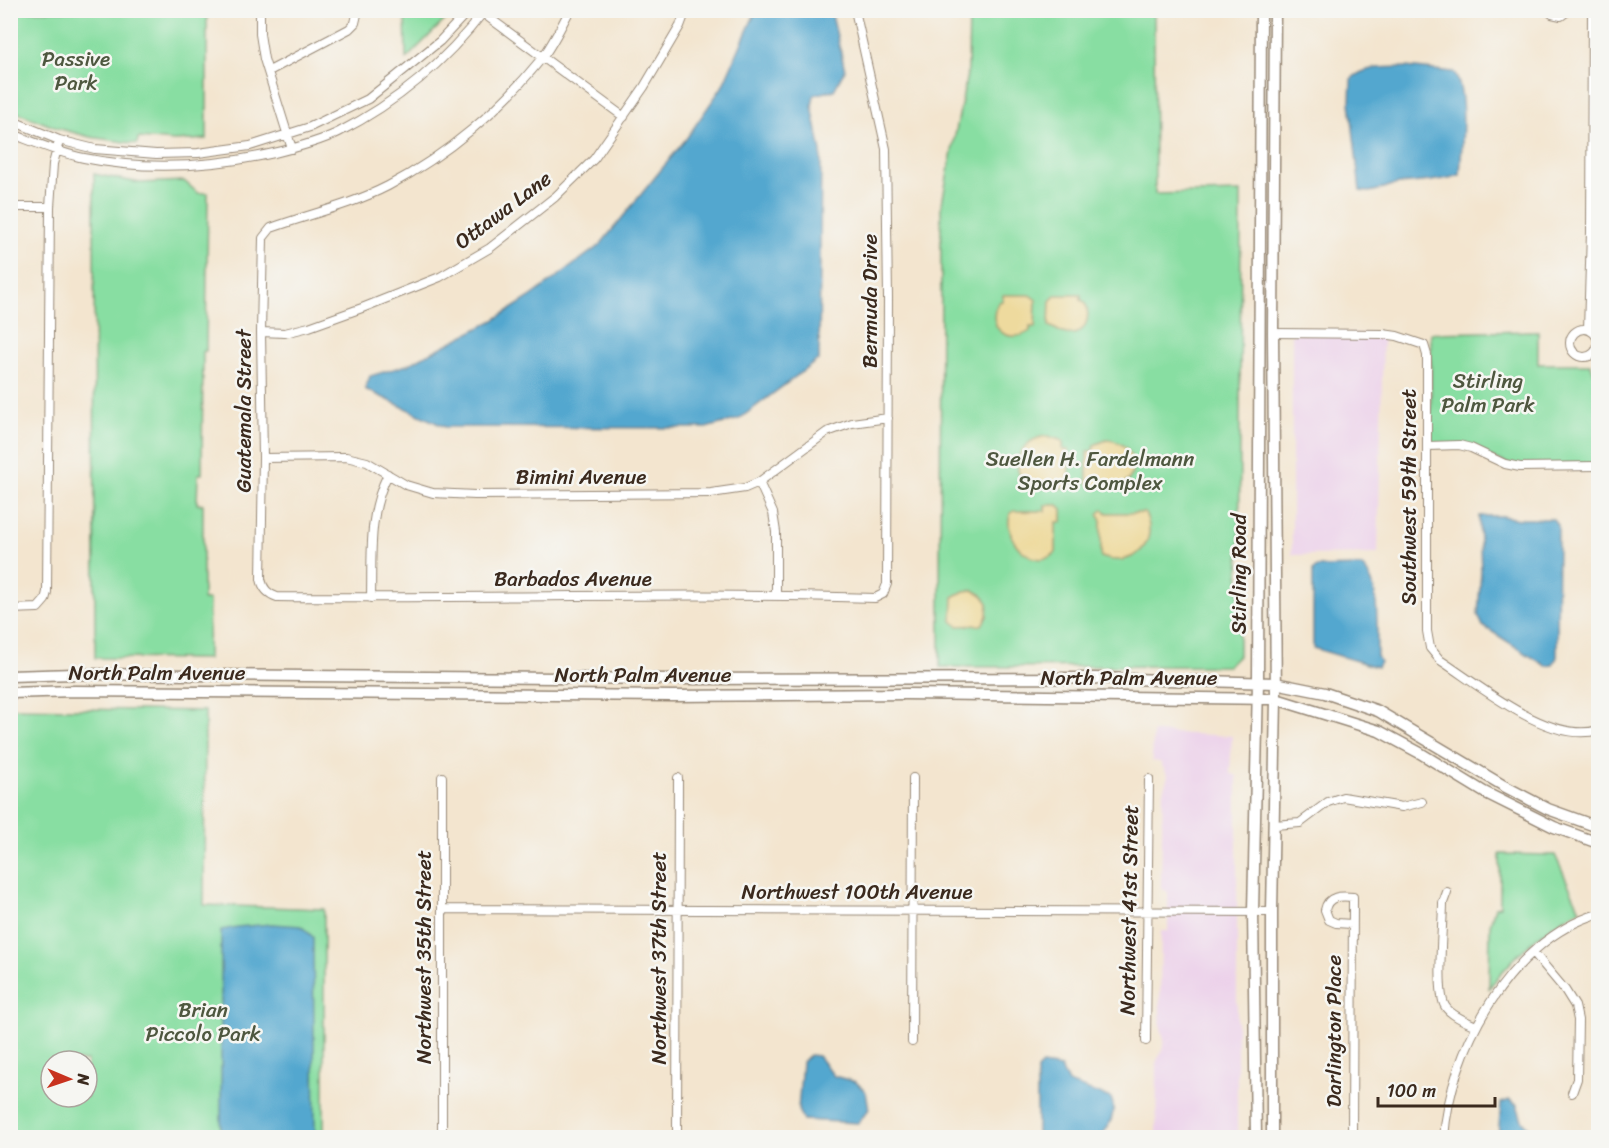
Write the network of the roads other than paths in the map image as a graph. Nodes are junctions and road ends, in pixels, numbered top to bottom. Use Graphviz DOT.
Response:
graph roads {
  1 [pos="260,10"];
  2 [pos="358,10"];
  3 [pos="469,10"];
  4 [pos="570,10"];
  5 [pos="686,10"];
  6 [pos="855,10"];
  7 [pos="1261,10"];
  8 [pos="1275,10"];
  9 [pos="1548,10"];
  10 [pos="1569,10"];
  11 [pos="1578,10"];
  12 [pos="1583,10"];
  13 [pos="1592,10"];
  14 [pos="482,11"];
  15 [pos="544,56"];
  16 [pos="269,71"];
  17 [pos="624,117"];
  18 [pos="10,120"];
  19 [pos="10,133"];
  20 [pos="288,135"];
  21 [pos="59,140"];
  22 [pos="292,149"];
  23 [pos="56,150"];
  24 [pos="10,207"];
  25 [pos="50,207"];
  26 [pos="1595,232"];
  27 [pos="1588,330"];
  28 [pos="261,332"];
  29 [pos="1273,333"];
  30 [pos="888,418"];
  31 [pos="1428,446"];
  32 [pos="263,458"];
  33 [pos="1599,466"];
  34 [pos="388,474"];
  35 [pos="759,482"];
  36 [pos="265,589"];
  37 [pos="883,594"];
  38 [pos="776,595"];
  39 [pos="371,598"];
  40 [pos="10,609"];
  41 [pos="10,676"];
  42 [pos="190,676"];
  43 [pos="757,679"];
  44 [pos="1258,682"];
  45 [pos="1275,683"];
  46 [pos="10,693"];
  47 [pos="190,693"];
  48 [pos="757,695"];
  49 [pos="1257,698"];
  50 [pos="1276,699"];
  51 [pos="1599,730"];
  52 [pos="442,777"];
  53 [pos="678,778"];
  54 [pos="913,778"];
  55 [pos="1149,779"];
  56 [pos="1422,802"];
  57 [pos="1274,825"];
  58 [pos="1599,827"];
  59 [pos="1599,843"];
  60 [pos="1447,892"];
  61 [pos="442,909"];
  62 [pos="677,910"];
  63 [pos="912,910"];
  64 [pos="1147,911"];
  65 [pos="1253,912"];
  66 [pos="1272,912"];
  67 [pos="1599,914"];
  68 [pos="1352,924"];
  69 [pos="1533,954"];
  70 [pos="1476,1026"];
  71 [pos="1146,1041"];
  72 [pos="912,1042"];
  73 [pos="1572,1093"];
  74 [pos="442,1137"];
  75 [pos="677,1137"];
  76 [pos="1256,1137"];
  77 [pos="1272,1137"];
  78 [pos="1352,1137"];
  79 [pos="1444,1137"];
  1 -- 16 [label="street"];
  2 -- 16 [label="street"];
  3 -- 20 [label="street"];
  4 -- 15 [label="street"];
  5 -- 17 [label="street, Ottawa Lane"];
  6 -- 30 [label="street, Bermuda Drive"];
  7 -- 44 [label="main road, Stirling Road"];
  8 -- 29 [label="main road, Stirling Road"];
  9 -- 10 [label="street"];
  11 -- 12 [label="street"];
  13 -- 26 [label="street"];
  14 -- 15 [label="street"];
  14 -- 22 [label="street"];
  15 -- 17 [label="street"];
  15 -- 28 [label="street, Guatemala Street"];
  16 -- 20 [label="street"];
  17 -- 28 [label="street, Ottawa Lane"];
  18 -- 21 [label="street"];
  19 -- 23 [label="street"];
  20 -- 21 [label="street"];
  20 -- 22 [label="street"];
  21 -- 23 [label="street"];
  22 -- 23 [label="street"];
  23 -- 25 [label="street"];
  24 -- 25 [label="street"];
  25 -- 40 [label="street"];
  26 -- 27 [label="street"];
  28 -- 32 [label="street, Guatemala Street"];
  29 -- 31 [label="street, Southwest 59th Street"];
  29 -- 45 [label="main road, Stirling Road"];
  30 -- 35 [label="street, Bimini Avenue"];
  30 -- 37 [label="street, Bermuda Drive"];
  31 -- 33 [label="street"];
  31 -- 51 [label="street, Southwest 59th Street"];
  32 -- 34 [label="street, Bimini Avenue"];
  32 -- 36 [label="street, Guatemala Street"];
  34 -- 35 [label="street, Bimini Avenue"];
  34 -- 39 [label="street"];
  35 -- 38 [label="street"];
  36 -- 39 [label="street, Barbados Avenue"];
  37 -- 38 [label="street, Barbados Avenue"];
  38 -- 39 [label="street, Barbados Avenue"];
  41 -- 42 [label="main road, North Palm Avenue"];
  42 -- 43 [label="main road, North Palm Avenue"];
  42 -- 47 [label="main road"];
  43 -- 44 [label="main road, North Palm Avenue"];
  43 -- 48 [label="main road"];
  44 -- 45 [label="main road, North Palm Avenue"];
  44 -- 49 [label="main road, Stirling Road"];
  45 -- 50 [label="main road, Stirling Road"];
  45 -- 58 [label="main road, North Palm Avenue"];
  46 -- 47 [label="main road, North Palm Avenue"];
  47 -- 48 [label="main road, North Palm Avenue"];
  48 -- 49 [label="main road, North Palm Avenue"];
  49 -- 50 [label="main road, North Palm Avenue"];
  49 -- 65 [label="main road, Stirling Road"];
  50 -- 57 [label="main road, Stirling Road"];
  50 -- 59 [label="main road, North Palm Avenue"];
  52 -- 61 [label="street, Northwest 35th Street"];
  53 -- 62 [label="street, Northwest 37th Street"];
  54 -- 63 [label="street"];
  55 -- 64 [label="street, Northwest 41st Street"];
  56 -- 57 [label="street"];
  57 -- 66 [label="main road, Stirling Road"];
  60 -- 70 [label="street"];
  61 -- 62 [label="street, Northwest 100th Avenue"];
  61 -- 74 [label="street, Northwest 35th Street"];
  62 -- 63 [label="street, Northwest 100th Avenue"];
  62 -- 75 [label="street, Northwest 37th Street"];
  63 -- 64 [label="street, Northwest 100th Avenue"];
  63 -- 72 [label="street"];
  64 -- 65 [label="street, Northwest 100th Avenue"];
  64 -- 71 [label="street, Northwest 41st Street"];
  65 -- 66 [label="street, Northwest 100th Avenue"];
  65 -- 76 [label="main road, Stirling Road"];
  66 -- 77 [label="main road, Stirling Road"];
  67 -- 69 [label="street"];
  68 -- 78 [label="street, Darlington Place"];
  69 -- 70 [label="street"];
  69 -- 73 [label="street"];
  70 -- 79 [label="street"];
}
